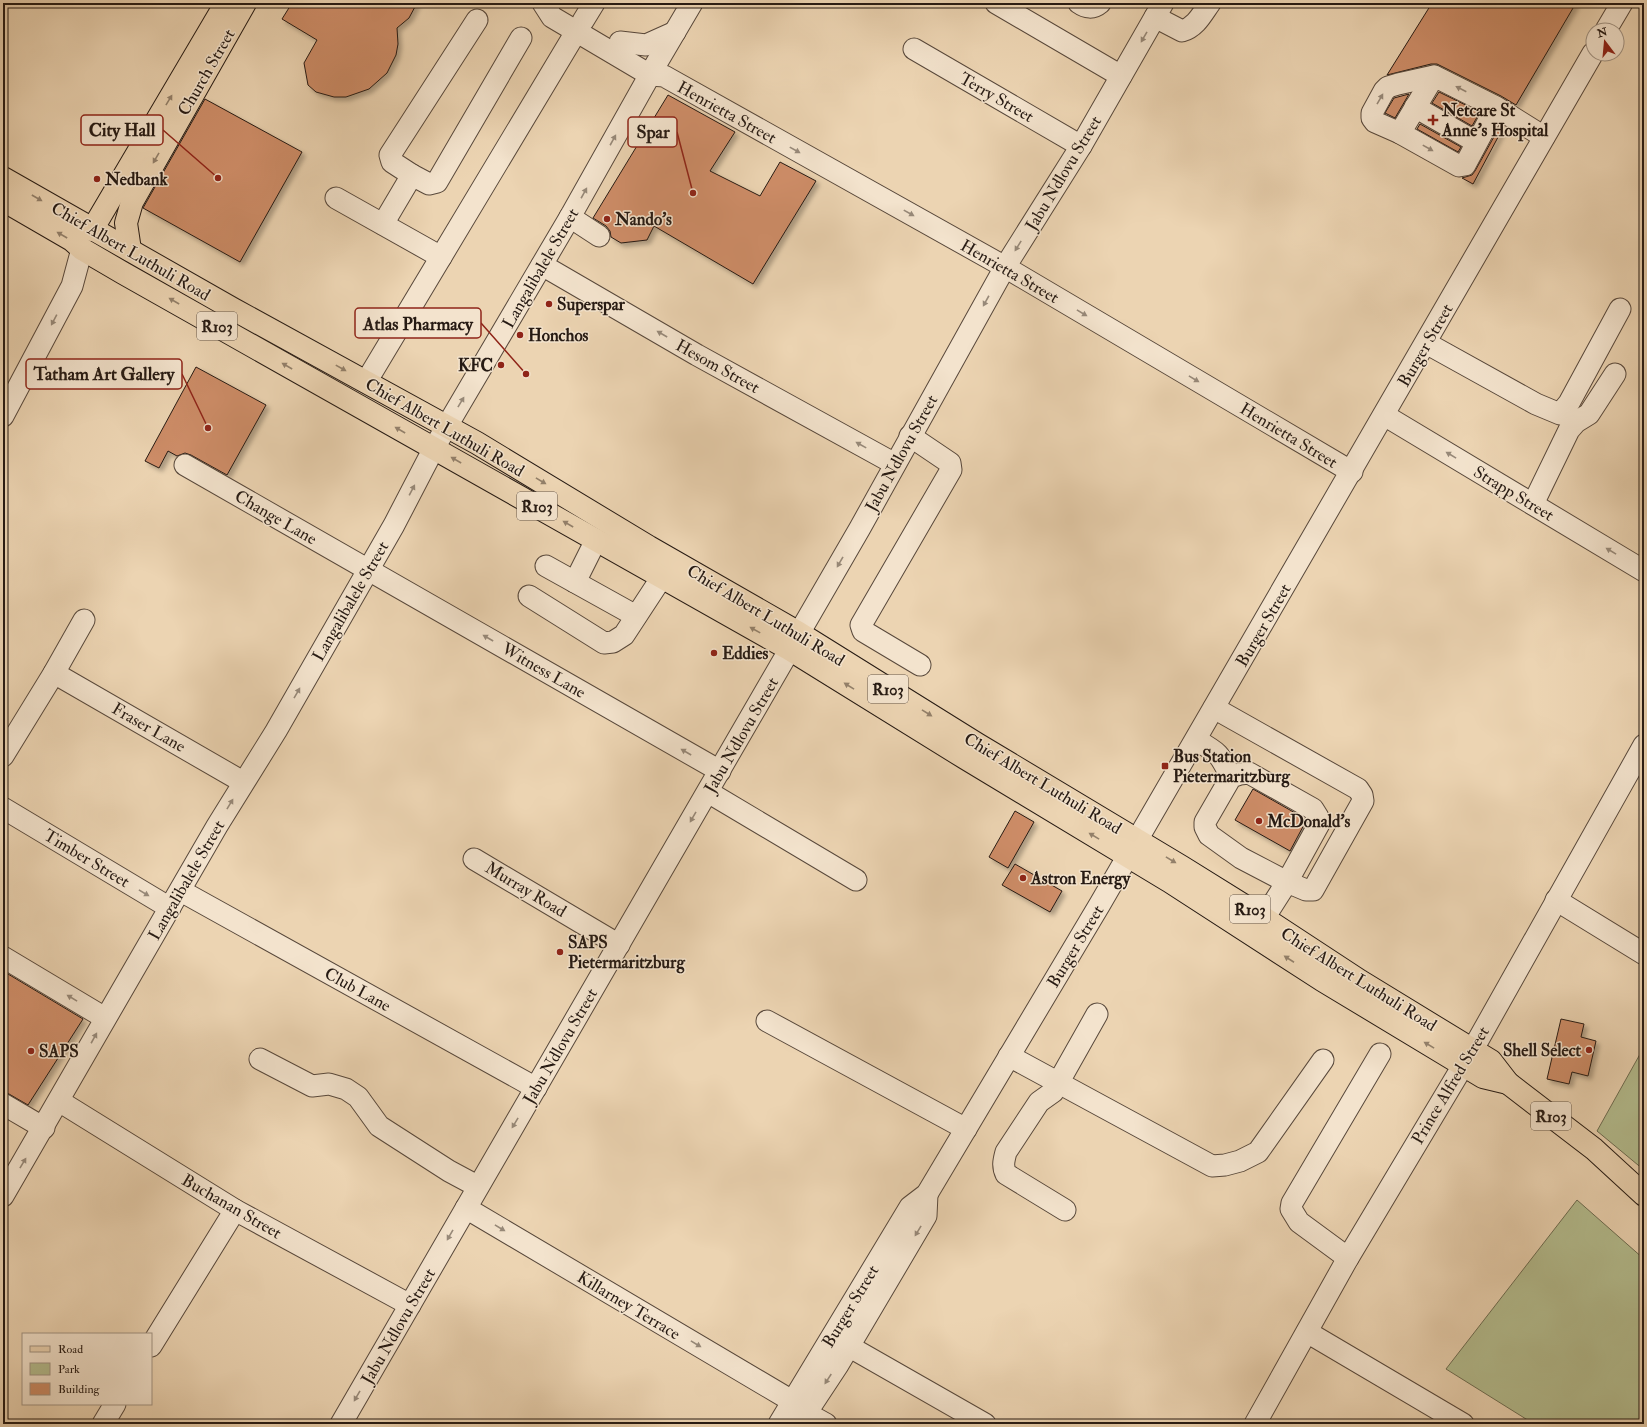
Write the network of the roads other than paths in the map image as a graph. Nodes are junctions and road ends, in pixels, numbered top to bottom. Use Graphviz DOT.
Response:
graph roads {
  1 [pos="226,3"];
  2 [pos="245,3"];
  3 [pos="543,3"];
  4 [pos="554,3"];
  5 [pos="594,3"];
  6 [pos="692,3"];
  7 [pos="996,3"];
  8 [pos="1079,3"];
  9 [pos="1100,3"];
  10 [pos="1210,3"];
  11 [pos="1622,3"];
  12 [pos="1159,10"];
  13 [pos="477,20"];
  14 [pos="1611,22"];
  15 [pos="580,26"];
  16 [pos="675,32"];
  17 [pos="521,38"];
  18 [pos="620,42"];
  19 [pos="914,48"];
  20 [pos="1588,62"];
  21 [pos="656,72"];
  22 [pos="1121,76"];
  23 [pos="1434,76"];
  24 [pos="1415,107"];
  25 [pos="1496,107"];
  26 [pos="1400,133"];
  27 [pos="1544,137"];
  28 [pos="1476,142"];
  29 [pos="1081,146"];
  30 [pos="412,175"];
  31 [pos="3,178"];
  32 [pos="336,198"];
  33 [pos="3,200"];
  34 [pos="570,217"];
  35 [pos="383,224"];
  36 [pos="599,236"];
  37 [pos="87,239"];
  38 [pos="130,250"];
  39 [pos="441,257"];
  40 [pos="103,260"];
  41 [pos="542,265"];
  42 [pos="1005,267"];
  43 [pos="72,286"];
  44 [pos="1620,309"];
  45 [pos="1426,343"];
  46 [pos="1615,374"];
  47 [pos="366,382"];
  48 [pos="1384,415"];
  49 [pos="3,416"];
  50 [pos="1568,418"];
  51 [pos="447,426"];
  52 [pos="910,436"];
  53 [pos="434,448"];
  54 [pos="895,464"];
  55 [pos="185,465"];
  56 [pos="1352,472"];
  57 [pos="1533,504"];
  58 [pos="596,540"];
  59 [pos="546,566"];
  60 [pos="368,569"];
  61 [pos="1644,571"];
  62 [pos="662,578"];
  63 [pos="575,582"];
  64 [pos="529,596"];
  65 [pos="636,616"];
  66 [pos="84,620"];
  67 [pos="794,641"];
  68 [pos="920,665"];
  69 [pos="54,673"];
  70 [pos="1214,708"];
  71 [pos="1196,740"];
  72 [pos="1644,745"];
  73 [pos="3,756"];
  74 [pos="720,771"];
  75 [pos="1231,777"];
  76 [pos="243,782"];
  77 [pos="708,792"];
  78 [pos="3,808"];
  79 [pos="1133,848"];
  80 [pos="474,859"];
  81 [pos="856,880"];
  82 [pos="1287,882"];
  83 [pos="181,891"];
  84 [pos="1556,900"];
  85 [pos="170,908"];
  86 [pos="1264,918"];
  87 [pos="619,944"];
  88 [pos="1644,954"];
  89 [pos="3,957"];
  90 [pos="1097,1014"];
  91 [pos="105,1018"];
  92 [pos="767,1021"];
  93 [pos="1380,1054"];
  94 [pos="1009,1056"];
  95 [pos="1468,1057"];
  96 [pos="260,1059"];
  97 [pos="1323,1060"];
  98 [pos="1058,1083"];
  99 [pos="536,1088"];
  100 [pos="59,1101"];
  101 [pos="3,1104"];
  102 [pos="44,1128"];
  103 [pos="966,1129"];
  104 [pos="477,1186"];
  105 [pos="1644,1195"];
  106 [pos="3,1196"];
  107 [pos="466,1208"];
  108 [pos="235,1210"];
  109 [pos="1065,1210"];
  110 [pos="1348,1258"];
  111 [pos="410,1305"];
  112 [pos="1306,1332"];
  113 [pos="840,1341"];
  114 [pos="152,1344"];
  115 [pos="115,1405"];
  116 [pos="799,1413"];
  117 [pos="103,1424"];
  118 [pos="341,1424"];
  119 [pos="779,1424"];
  120 [pos="788,1424"];
  121 [pos="826,1424"];
  122 [pos="985,1424"];
  123 [pos="1255,1424"];
  124 [pos="1463,1424"];
  37 -- 1 [label="main road, Church Street, one-way"];
  2 -- 38 [label="main road, Church Street, one-way"];
  3 -- 15 [label="street, Henrietta Street"];
  4 -- 15 [label="street, Henrietta Street"];
  5 -- 15 [label="street"];
  6 -- 16 [label="street, Langalibalele Street"];
  7 -- 22 [label="street"];
  8 -- 9 [label="street"];
  10 -- 12 [label="street"];
  11 -- 14 [label="street"];
  12 -- 22 [label="street, Jabu Ndlovu Street, one-way"];
  13 -- 30 [label="street"];
  15 -- 18 [label="street, Henrietta Street"];
  15 -- 21 [label="street, Henrietta Street"];
  15 -- 39 [label="street"];
  16 -- 18 [label="street"];
  16 -- 21 [label="street, Langalibalele Street"];
  17 -- 30 [label="street"];
  18 -- 21 [label="street, Henrietta Street"];
  19 -- 29 [label="street, Terry Street"];
  20 -- 27 [label="street, Burger Street"];
  34 -- 21 [label="street, Langalibalele Street, one-way"];
  21 -- 42 [label="street, Henrietta Street, one-way"];
  22 -- 29 [label="street, Jabu Ndlovu Street"];
  23 -- 24 [label="street"];
  25 -- 23 [label="street, one-way"];
  26 -- 23 [label="street, one-way"];
  24 -- 26 [label="street"];
  24 -- 28 [label="street"];
  25 -- 27 [label="street"];
  25 -- 28 [label="street"];
  26 -- 28 [label="street, one-way"];
  27 -- 45 [label="street, Burger Street"];
  29 -- 42 [label="street, Jabu Ndlovu Street, one-way"];
  30 -- 35 [label="street"];
  31 -- 37 [label="main road, Chief Albert Luthuli Road / R103, one-way"];
  32 -- 35 [label="street"];
  37 -- 33 [label="main road, Chief Albert Luthuli Road / R103, one-way"];
  34 -- 36 [label="street"];
  34 -- 41 [label="street, Langalibalele Street"];
  35 -- 39 [label="street"];
  37 -- 38 [label="main road, Chief Albert Luthuli Road / R103"];
  37 -- 40 [label="main road, Chief Albert Luthuli Road / R103"];
  37 -- 43 [label="street, Church Street"];
  38 -- 47 [label="main road, Chief Albert Luthuli Road / R103, one-way"];
  39 -- 47 [label="street"];
  40 -- 43 [label="street, Church Street"];
  53 -- 40 [label="main road, Chief Albert Luthuli Road / R103, one-way"];
  51 -- 41 [label="street, Langalibalele Street, one-way"];
  54 -- 41 [label="street, Hesom Street, one-way"];
  42 -- 52 [label="street, Jabu Ndlovu Street, one-way"];
  42 -- 56 [label="street, Henrietta Street, one-way"];
  43 -- 49 [label="street, Church Street, one-way"];
  44 -- 50 [label="street"];
  45 -- 48 [label="street, Burger Street"];
  45 -- 50 [label="street"];
  46 -- 50 [label="street"];
  47 -- 51 [label="main road, Chief Albert Luthuli Road / R103"];
  48 -- 56 [label="street, Burger Street"];
  57 -- 48 [label="street, Strapp Street, one-way"];
  50 -- 57 [label="street"];
  51 -- 53 [label="street, Langalibalele Street"];
  51 -- 67 [label="main road, Chief Albert Luthuli Road / R103, one-way"];
  52 -- 54 [label="street, Jabu Ndlovu Street"];
  52 -- 68 [label="street"];
  58 -- 53 [label="main road, Chief Albert Luthuli Road / R103, one-way"];
  60 -- 53 [label="street, Langalibalele Street, one-way"];
  54 -- 67 [label="street, Jabu Ndlovu Street, one-way"];
  55 -- 60 [label="street, Change Lane"];
  56 -- 70 [label="street, Burger Street"];
  61 -- 57 [label="street, Strapp Street, one-way"];
  58 -- 62 [label="main road, Chief Albert Luthuli Road / R103"];
  58 -- 63 [label="street"];
  59 -- 63 [label="street"];
  74 -- 60 [label="street, Witness Lane, one-way"];
  76 -- 60 [label="street, Langalibalele Street, one-way"];
  62 -- 65 [label="street"];
  67 -- 62 [label="main road, Chief Albert Luthuli Road / R103, one-way"];
  63 -- 65 [label="street"];
  64 -- 65 [label="street"];
  66 -- 69 [label="street"];
  67 -- 74 [label="street, Jabu Ndlovu Street"];
  67 -- 79 [label="main road, Chief Albert Luthuli Road / R103"];
  69 -- 73 [label="street"];
  69 -- 76 [label="street, Fraser Lane"];
  70 -- 71 [label="street, Burger Street"];
  70 -- 82 [label="street"];
  71 -- 75 [label="street"];
  71 -- 79 [label="street, Burger Street"];
  72 -- 84 [label="street, Prince Alfred Street"];
  74 -- 77 [label="street, Jabu Ndlovu Street"];
  75 -- 82 [label="street"];
  75 -- 82 [label="street"];
  83 -- 76 [label="street, Langalibalele Street, one-way"];
  77 -- 81 [label="street"];
  77 -- 87 [label="street, Jabu Ndlovu Street, one-way"];
  78 -- 85 [label="street, Timber Street, one-way"];
  79 -- 86 [label="main road, Chief Albert Luthuli Road / R103, one-way"];
  79 -- 94 [label="street, Burger Street"];
  95 -- 79 [label="main road, Chief Albert Luthuli Road / R103, one-way"];
  80 -- 87 [label="street, Murray Road"];
  82 -- 86 [label="street"];
  83 -- 85 [label="street, Langalibalele Street"];
  83 -- 99 [label="street, Club Lane"];
  84 -- 88 [label="street"];
  84 -- 95 [label="street, Prince Alfred Street"];
  85 -- 91 [label="street, Langalibalele Street"];
  86 -- 95 [label="main road, Chief Albert Luthuli Road / R103"];
  87 -- 99 [label="street, Jabu Ndlovu Street"];
  91 -- 89 [label="street, one-way"];
  90 -- 98 [label="street"];
  100 -- 91 [label="street, Langalibalele Street, one-way"];
  92 -- 103 [label="street"];
  93 -- 110 [label="street"];
  94 -- 98 [label="street"];
  94 -- 103 [label="street, Burger Street"];
  95 -- 105 [label="main road, Chief Albert Luthuli Road / R103"];
  95 -- 110 [label="street, Prince Alfred Street"];
  96 -- 104 [label="street"];
  97 -- 98 [label="street"];
  98 -- 109 [label="street"];
  99 -- 104 [label="street, Jabu Ndlovu Street, one-way"];
  100 -- 102 [label="street, Langalibalele Street"];
  100 -- 108 [label="street, Buchanan Street"];
  101 -- 102 [label="street"];
  106 -- 102 [label="street, Langalibalele Street, one-way"];
  103 -- 113 [label="street, Burger Street"];
  104 -- 107 [label="street, Jabu Ndlovu Street"];
  107 -- 111 [label="street, Jabu Ndlovu Street, one-way"];
  107 -- 116 [label="street, Killarney Terrace, one-way"];
  108 -- 111 [label="street, Buchanan Street"];
  108 -- 114 [label="street"];
  110 -- 112 [label="street, Prince Alfred Street"];
  111 -- 118 [label="street, Jabu Ndlovu Street, one-way"];
  112 -- 123 [label="street, Prince Alfred Street"];
  112 -- 124 [label="street"];
  113 -- 116 [label="street, Burger Street"];
  113 -- 122 [label="street"];
  115 -- 117 [label="street"];
  116 -- 119 [label="street, Burger Street"];
  116 -- 120 [label="street"];
  116 -- 121 [label="street, Killarney Terrace"];
}
